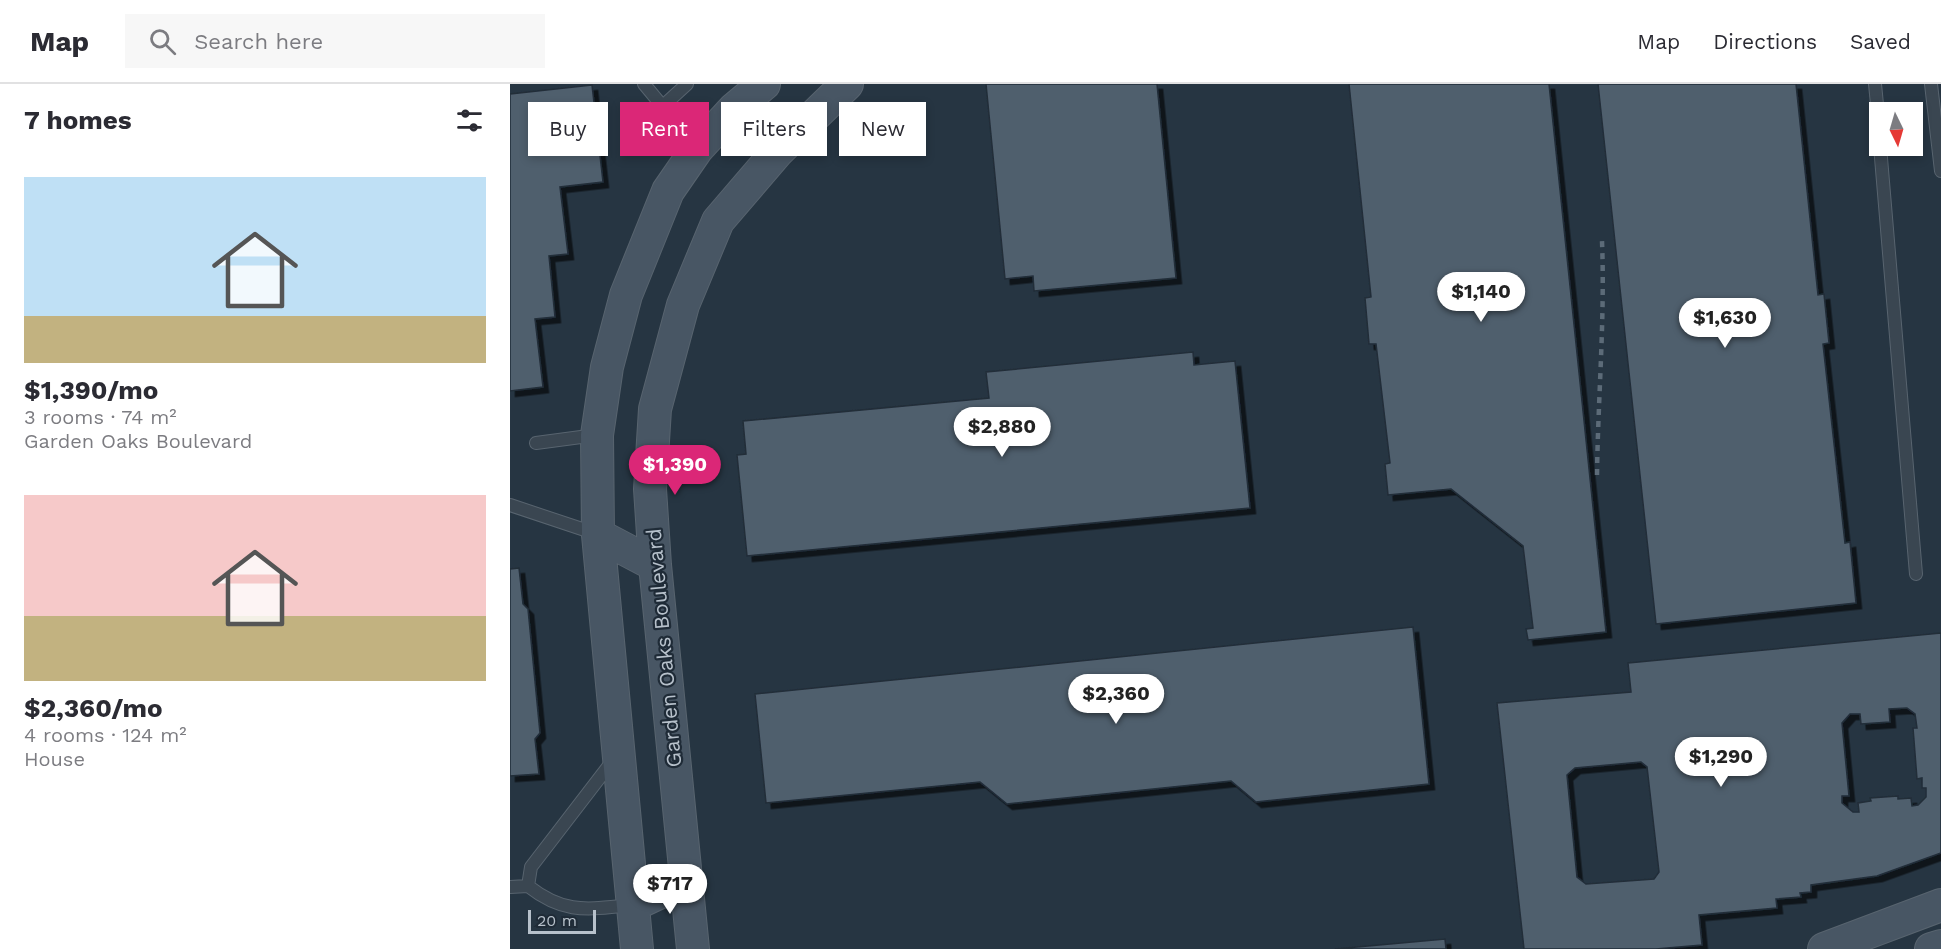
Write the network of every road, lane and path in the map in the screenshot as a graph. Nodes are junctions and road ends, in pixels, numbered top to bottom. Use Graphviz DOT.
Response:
graph roads {
  1 [pos="644,84"];
  2 [pos="687,84"];
  3 [pos="764,84"];
  4 [pos="847,84"];
  5 [pos="1875,84"];
  6 [pos="1931,84"];
  7 [pos="660,102"];
  8 [pos="667,102"];
  9 [pos="1877,102"];
  10 [pos="709,135"];
  11 [pos="692,156"];
  12 [pos="1881,156"];
  13 [pos="1941,171"];
  14 [pos="597,435"];
  15 [pos="536,443"];
  16 [pos="510,505"];
  17 [pos="598,535"];
  18 [pos="655,565"];
  19 [pos="1916,574"];
  20 [pos="618,753"];
  21 [pos="686,880"];
  22 [pos="528,886"];
  23 [pos="510,887"];
  24 [pos="633,905"];
  25 [pos="1941,905"];
  26 [pos="1941,946"];
  27 [pos="638,949"];
  28 [pos="693,949"];
  29 [pos="1824,949"];
  30 [pos="1931,949"];
  1 -- 7 [label="lane"];
  2 -- 8 [label="lane"];
  3 -- 10 [label="street"];
  4 -- 18 [label="street, Garden Oaks Boulevard"];
  5 -- 9 [label="lane"];
  6 -- 13 [label="lane"];
  11 -- 14 [label="street"];
  12 -- 19 [label="lane"];
  14 -- 15 [label="lane"];
  14 -- 17 [label="street"];
  16 -- 17 [label="lane"];
  17 -- 18 [label="street"];
  17 -- 20 [label="street"];
  18 -- 21 [label="street, Garden Oaks Boulevard"];
  20 -- 22 [label="lane"];
  20 -- 24 [label="street"];
  21 -- 24 [label="street"];
  21 -- 28 [label="street, Garden Oaks Boulevard"];
  22 -- 23 [label="lane"];
  22 -- 24 [label="lane"];
  24 -- 27 [label="street"];
  25 -- 29 [label="street"];
  26 -- 30 [label="street"];
}
